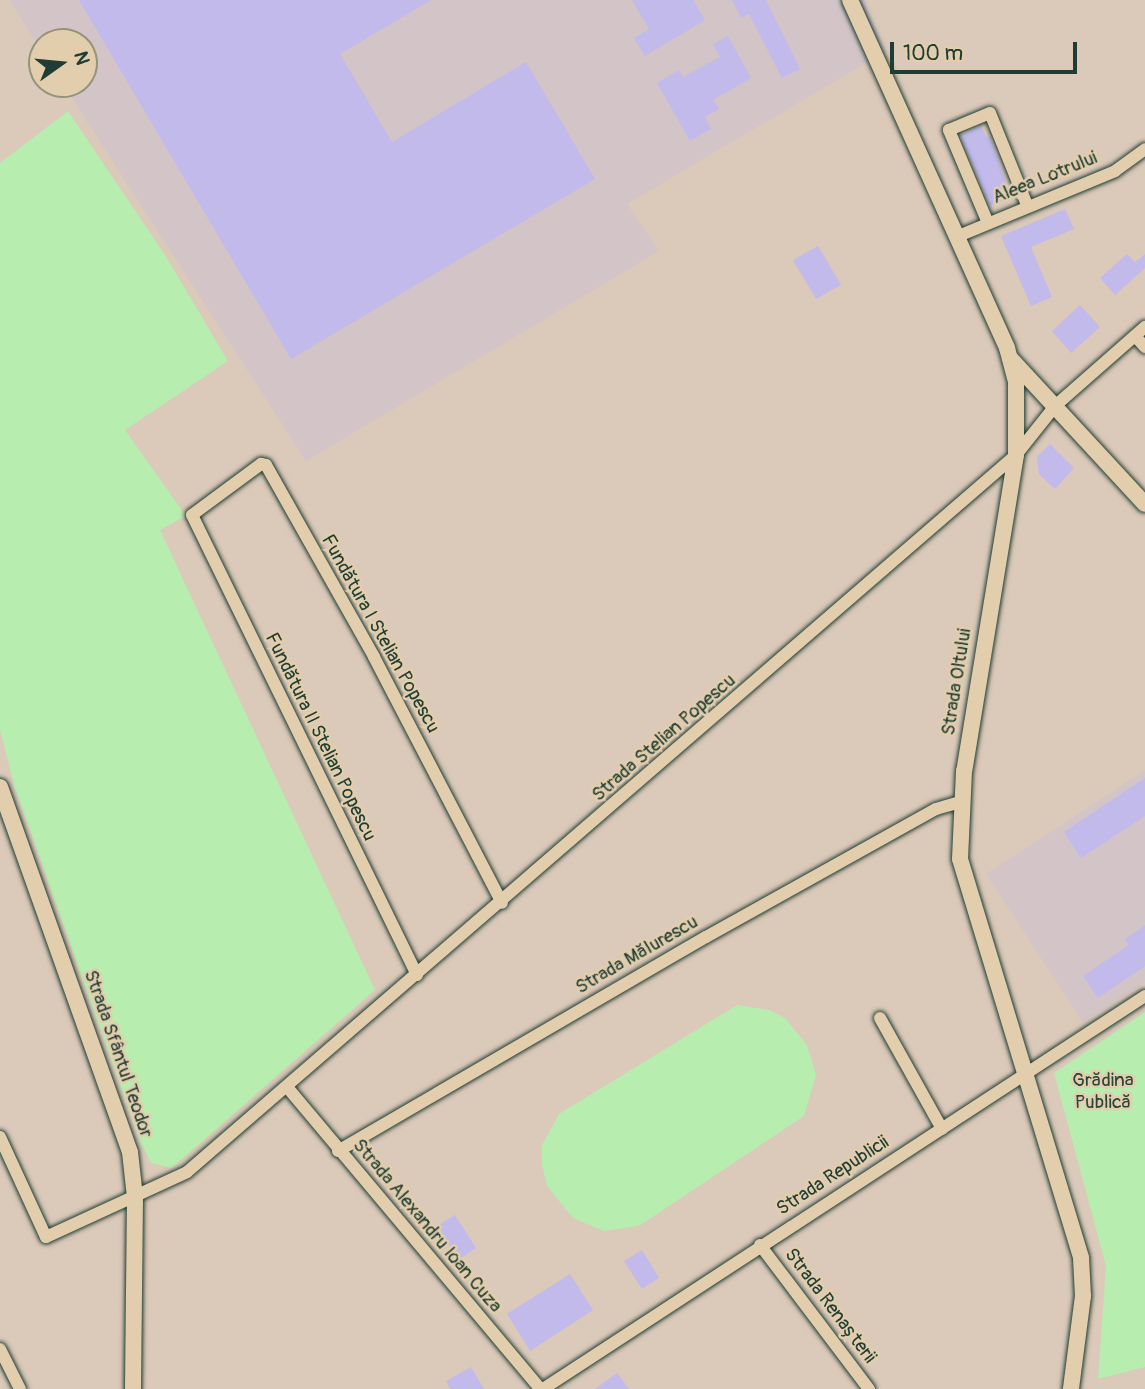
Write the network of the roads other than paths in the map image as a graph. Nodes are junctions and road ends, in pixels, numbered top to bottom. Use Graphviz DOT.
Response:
graph roads {
  1 [pos="850,0"];
  2 [pos="1145,149"];
  3 [pos="1027,205"];
  4 [pos="988,223"];
  5 [pos="956,237"];
  6 [pos="1140,332"];
  7 [pos="1145,347"];
  8 [pos="1010,358"];
  9 [pos="1055,407"];
  10 [pos="1016,455"];
  11 [pos="1145,504"];
  12 [pos="192,515"];
  13 [pos="0,787"];
  14 [pos="960,802"];
  15 [pos="502,903"];
  16 [pos="417,975"];
  17 [pos="1145,996"];
  18 [pos="880,1018"];
  19 [pos="1027,1074"];
  20 [pos="287,1087"];
  21 [pos="942,1129"];
  22 [pos="0,1138"];
  23 [pos="338,1151"];
  24 [pos="135,1197"];
  25 [pos="760,1245"];
  26 [pos="0,1349"];
  27 [pos="20,1389"];
  28 [pos="133,1389"];
  29 [pos="541,1389"];
  30 [pos="869,1389"];
  31 [pos="1071,1389"];
  1 -- 5 [label="main road, Strada Oltului"];
  2 -- 3 [label="street, Aleea Lotrului"];
  3 -- 4 [label="street, Aleea Lotrului"];
  3 -- 4 [label="street"];
  4 -- 5 [label="street, Aleea Lotrului"];
  5 -- 8 [label="main road, Strada Oltului"];
  6 -- 7 [label="street"];
  6 -- 9 [label="street, Strada Stelian Popescu"];
  8 -- 9 [label="main road"];
  8 -- 10 [label="main road, Strada Oltului"];
  9 -- 10 [label="street, Strada Stelian Popescu"];
  9 -- 11 [label="main road"];
  10 -- 14 [label="main road, Strada Oltului"];
  10 -- 15 [label="street, Strada Stelian Popescu"];
  12 -- 15 [label="street, Fundătura I Stelian Popescu"];
  12 -- 16 [label="street, Fundătura II Stelian Popescu"];
  13 -- 24 [label="main road, Strada Sfântul Teodor"];
  14 -- 19 [label="main road, Strada Oltului"];
  14 -- 23 [label="street, Strada Mălurescu"];
  15 -- 16 [label="street, Strada Stelian Popescu"];
  16 -- 20 [label="street, Strada Stelian Popescu"];
  17 -- 19 [label="street, Strada Republicii"];
  18 -- 21 [label="street"];
  19 -- 21 [label="street, Strada Republicii"];
  19 -- 31 [label="main road, Strada Oltului"];
  20 -- 23 [label="street, Strada Alexandru Ioan Cuza"];
  20 -- 24 [label="street, Strada Stelian Popescu"];
  21 -- 25 [label="street, Strada Republicii"];
  22 -- 24 [label="street, Strada Stelian Popescu"];
  23 -- 29 [label="street, Strada Alexandru Ioan Cuza"];
  24 -- 28 [label="main road, Strada Sfântul Teodor"];
  25 -- 29 [label="street, Strada Republicii"];
  25 -- 30 [label="street, Strada Renașterii"];
  26 -- 27 [label="street"];
}
